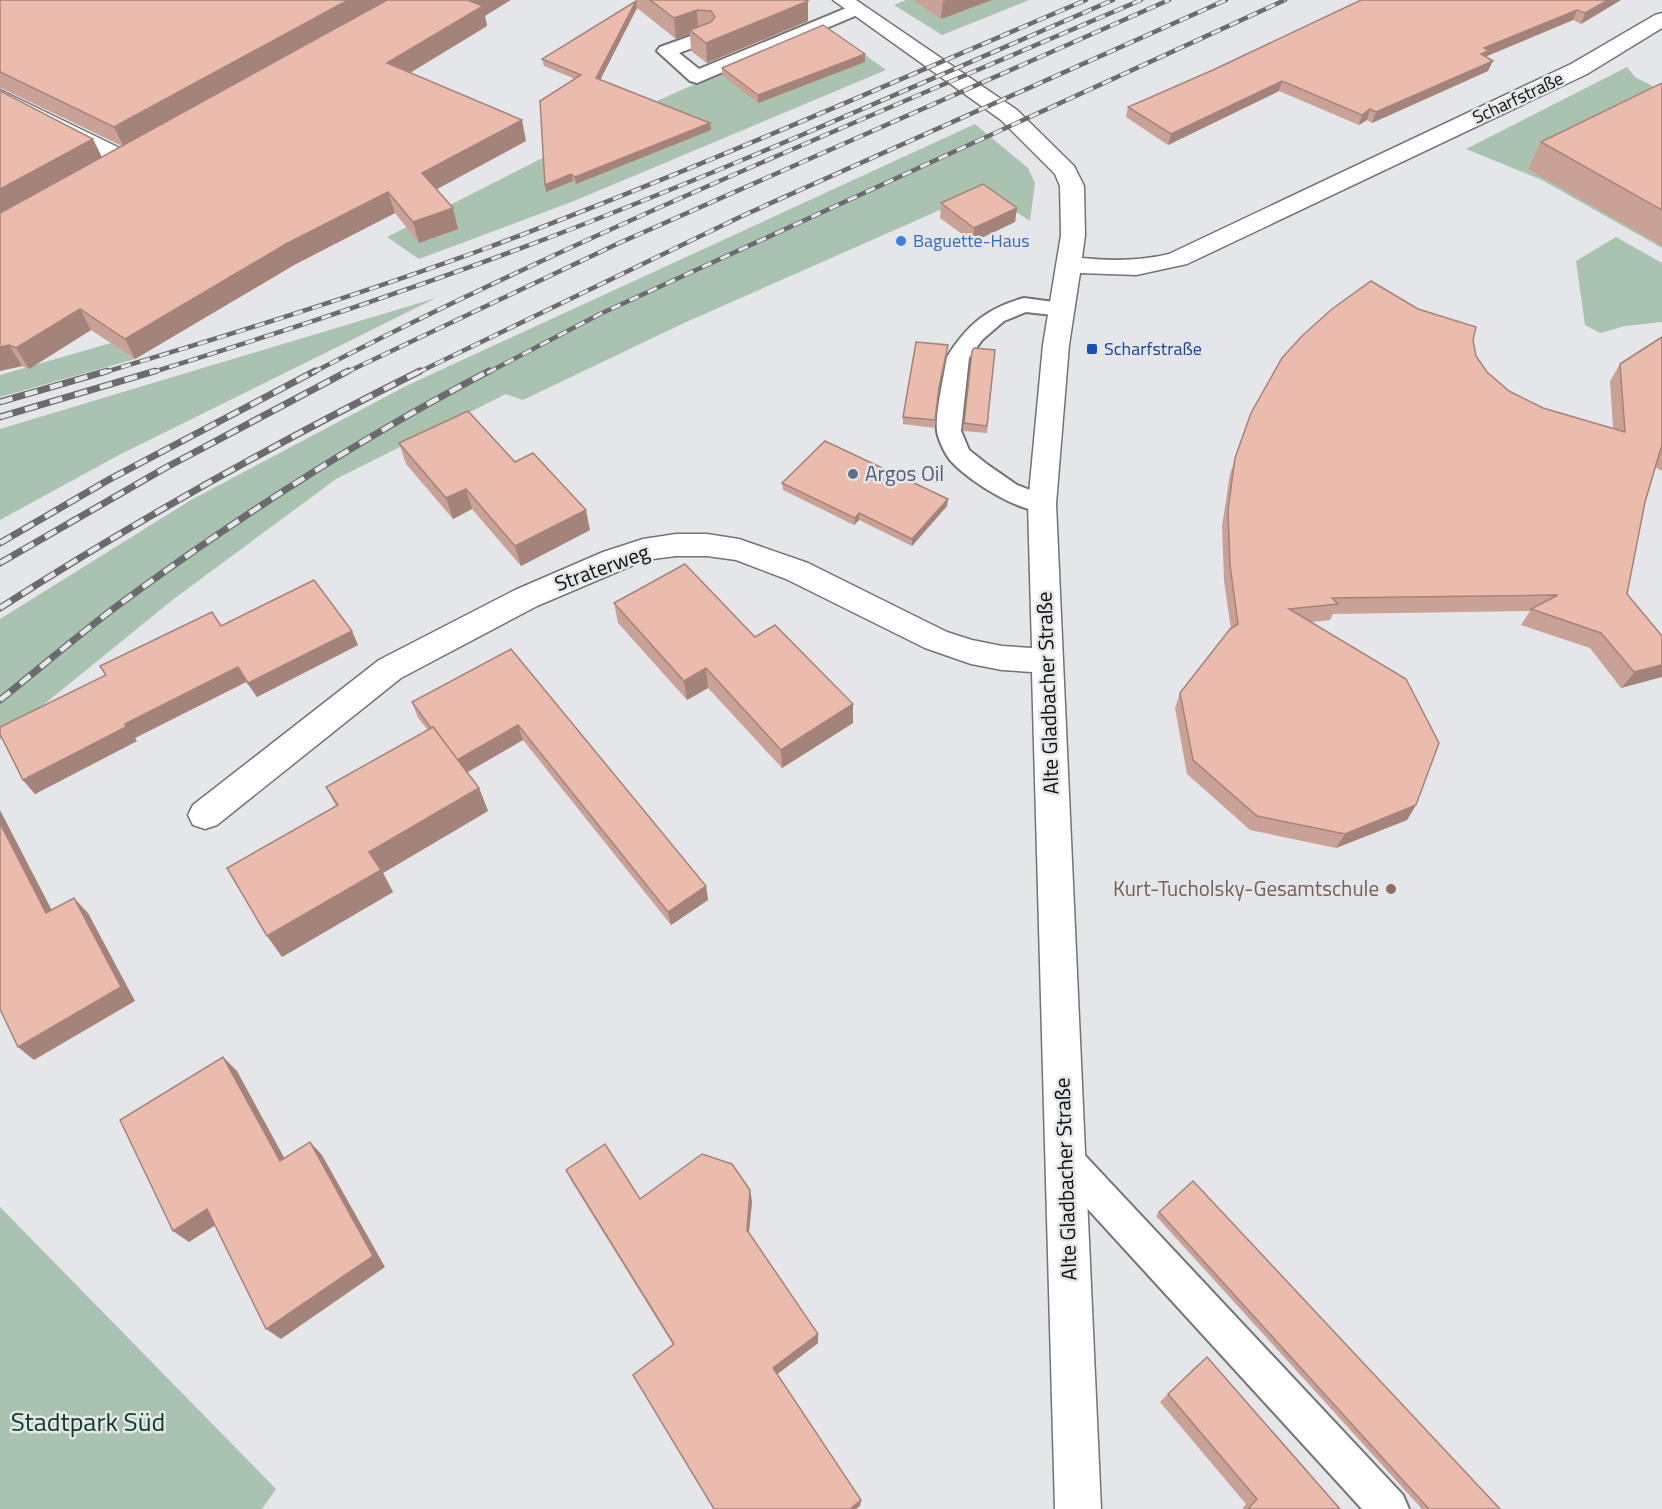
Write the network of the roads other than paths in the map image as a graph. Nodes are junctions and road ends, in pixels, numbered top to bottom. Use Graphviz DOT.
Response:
graph roads {
  1 [pos="859,3"];
  2 [pos="1662,19"];
  3 [pos="705,37"];
  4 [pos="0,97"];
  5 [pos="144,148"];
  6 [pos="124,159"];
  7 [pos="104,171"];
  8 [pos="1067,264"];
  9 [pos="1061,309"];
  10 [pos="1042,504"];
  11 [pos="1046,661"];
  12 [pos="205,815"];
  13 [pos="1066,1160"];
  14 [pos="1078,1509"];
  15 [pos="1389,1509"];
  1 -- 3 [label="lane"];
  1 -- 8 [label="street, Alte Gladbacher Straße"];
  2 -- 8 [label="street, Scharfstraße"];
  4 -- 6 [label="street"];
  5 -- 6 [label="street"];
  6 -- 7 [label="street"];
  8 -- 9 [label="street, Alte Gladbacher Straße"];
  9 -- 10 [label="street, Alte Gladbacher Straße"];
  9 -- 10 [label="lane"];
  10 -- 11 [label="street, Alte Gladbacher Straße"];
  11 -- 12 [label="street, Straterweg"];
  11 -- 13 [label="street, Alte Gladbacher Straße"];
  13 -- 14 [label="street, Alte Gladbacher Straße"];
  13 -- 15 [label="lane"];
}
